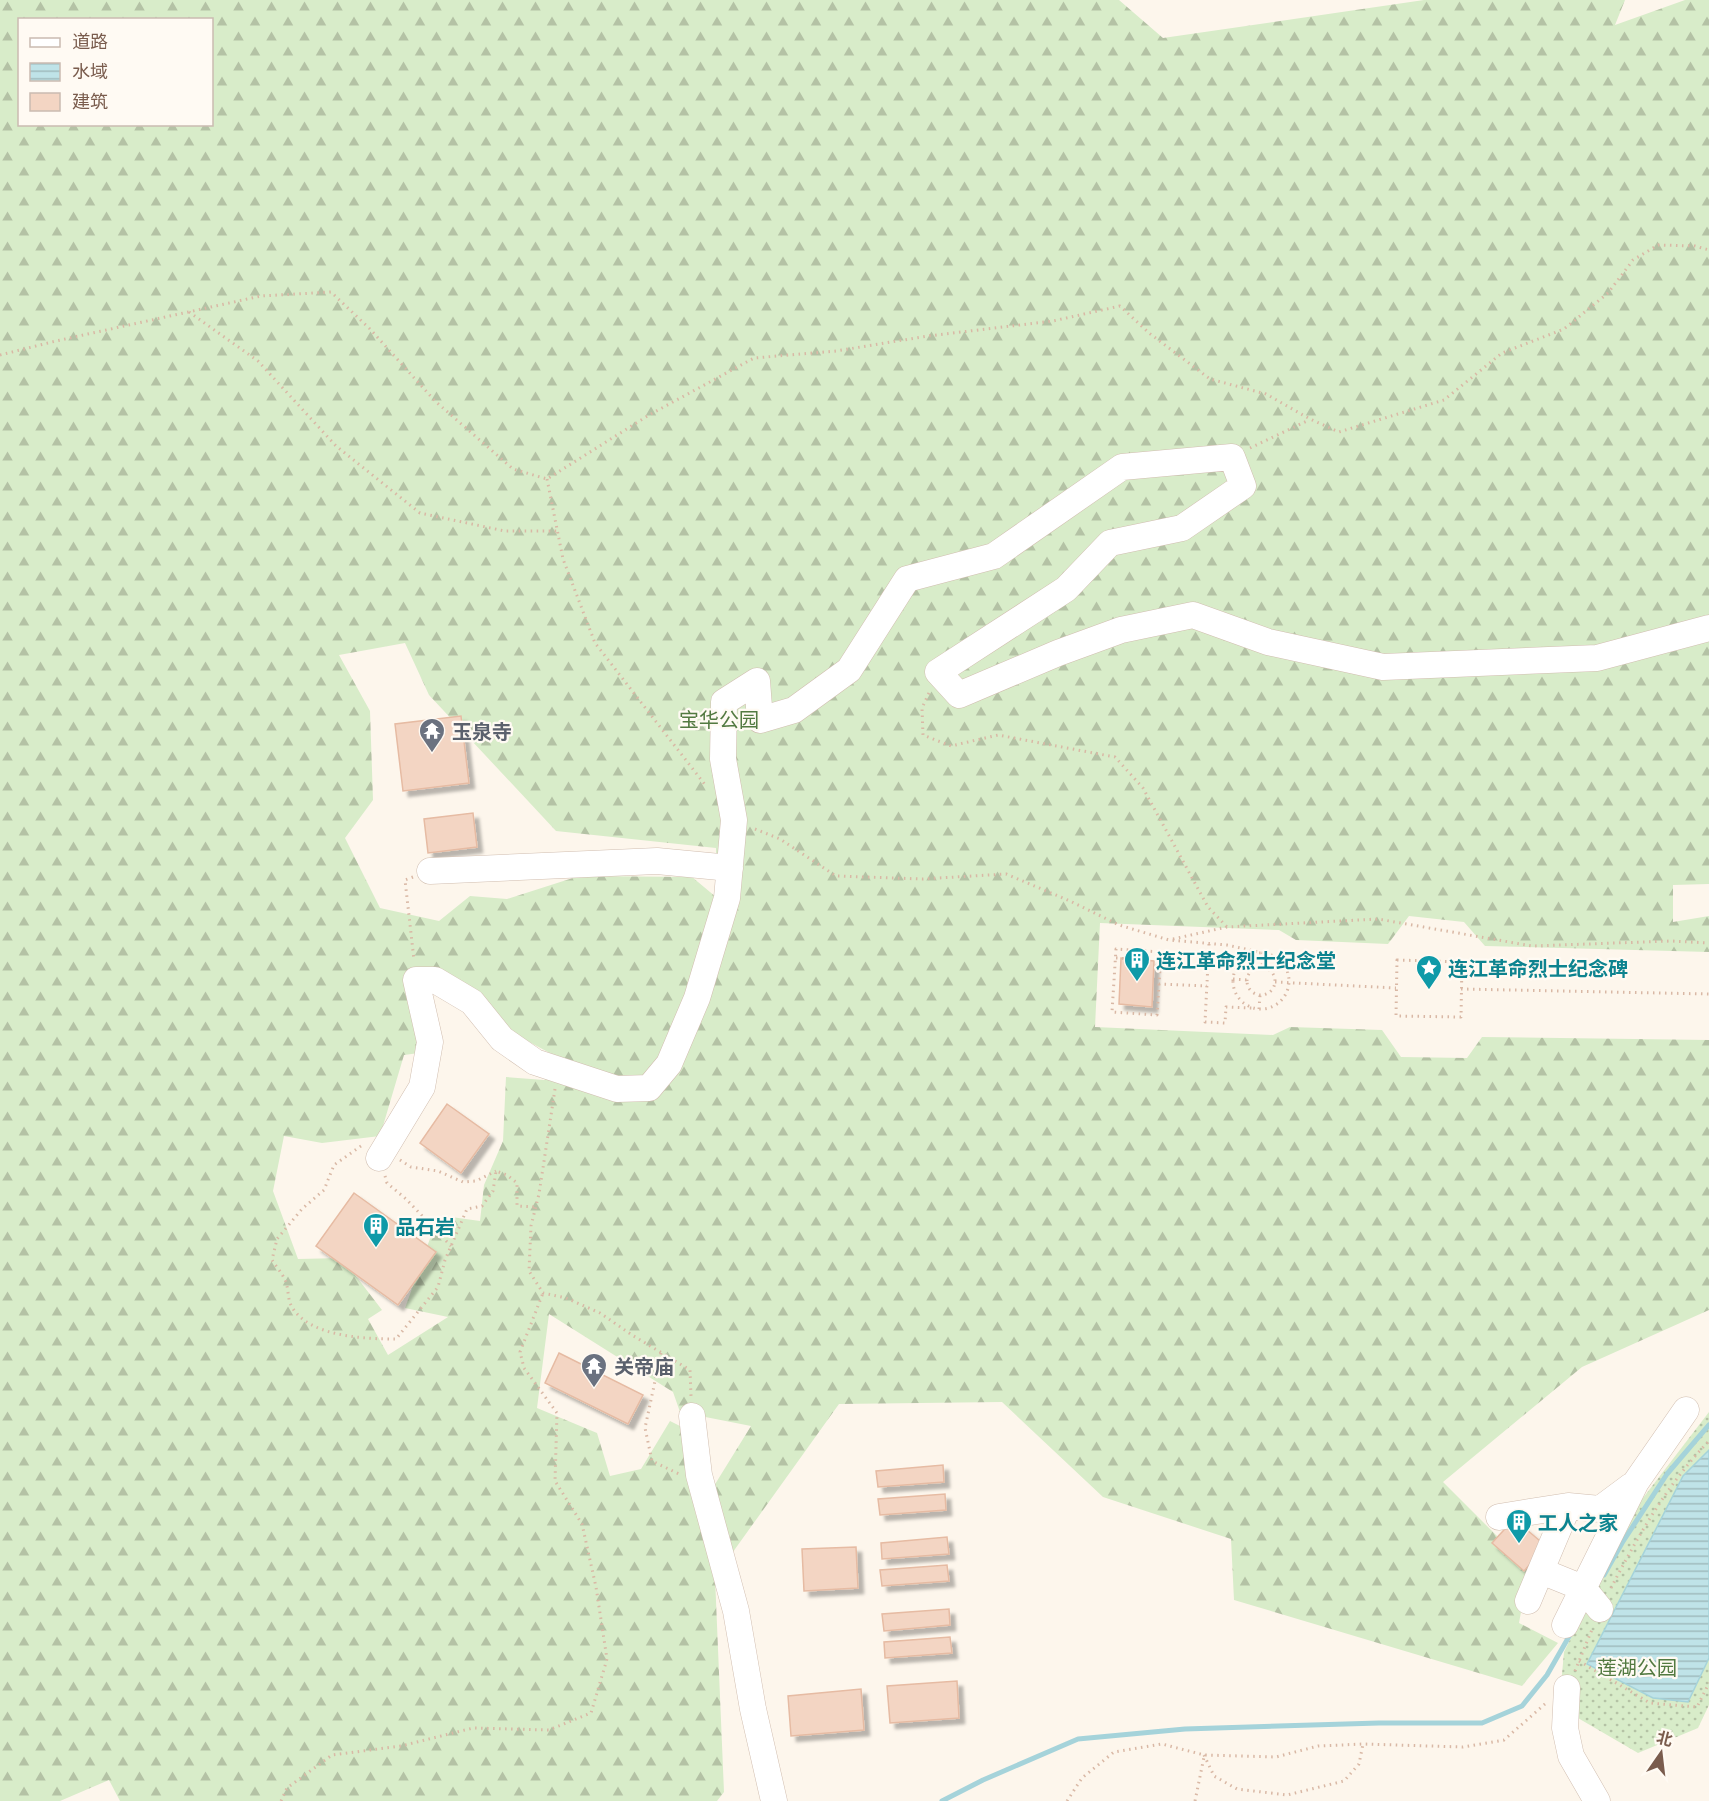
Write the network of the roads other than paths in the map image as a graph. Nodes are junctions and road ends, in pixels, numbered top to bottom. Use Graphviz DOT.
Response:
graph roads {
  1 [pos="1709,628"];
  2 [pos="730,868"];
  3 [pos="429,871"];
  4 [pos="386,1147"];
  5 [pos="1686,1410"];
  6 [pos="692,1416"];
  7 [pos="1636,1482"];
  8 [pos="1568,1506"];
  9 [pos="1499,1517"];
  10 [pos="1541,1571"];
  11 [pos="1583,1588"];
  12 [pos="1528,1601"];
  13 [pos="1600,1610"];
  14 [pos="1565,1625"];
  15 [pos="1567,1688"];
  16 [pos="774,1801"];
  17 [pos="1598,1801"];
  1 -- 2 [label="street"];
  2 -- 3 [label="street"];
  2 -- 4 [label="street"];
  5 -- 7 [label="street"];
  6 -- 16 [label="street"];
  7 -- 8 [label="street"];
  7 -- 11 [label="street"];
  8 -- 9 [label="street"];
  8 -- 10 [label="street"];
  10 -- 11 [label="street"];
  10 -- 12 [label="street"];
  11 -- 13 [label="street"];
  11 -- 14 [label="street"];
  15 -- 17 [label="street"];
}
